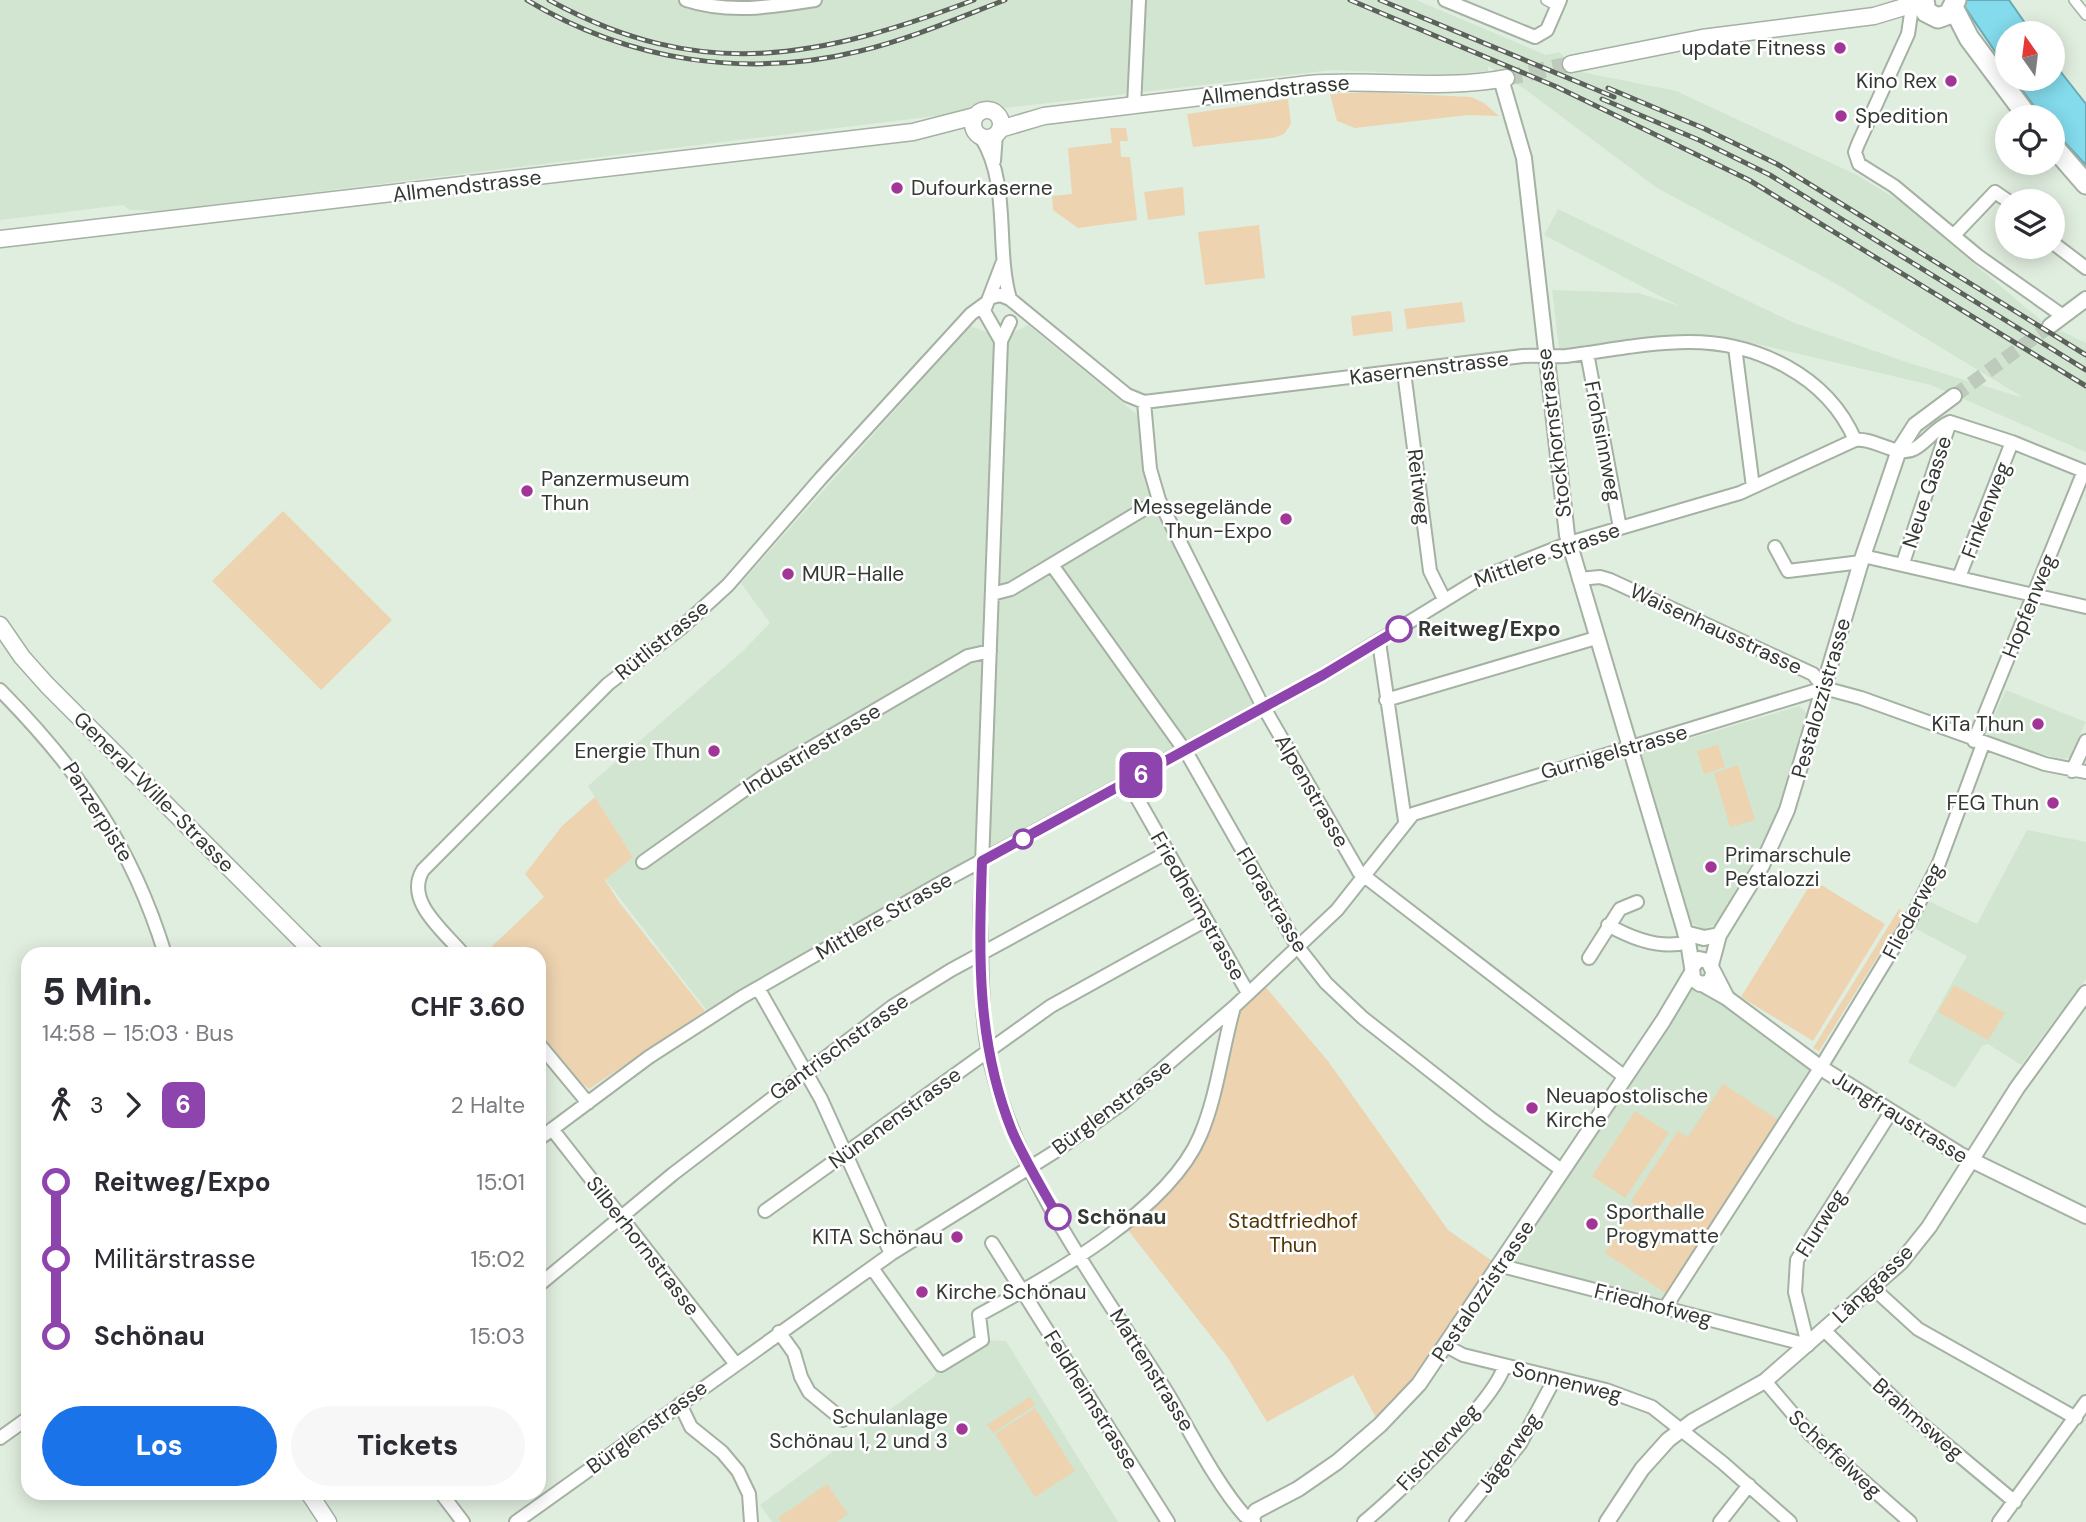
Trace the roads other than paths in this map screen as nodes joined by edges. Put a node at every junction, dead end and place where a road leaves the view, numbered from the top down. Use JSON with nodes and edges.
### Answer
{"nodes":[{"id":1,"x":686,"y":0,"type":"edge"},
{"id":2,"x":815,"y":0,"type":"edge"},
{"id":3,"x":1139,"y":0,"type":"edge"},
{"id":4,"x":1445,"y":0,"type":"edge"},
{"id":5,"x":2074,"y":0,"type":"edge"},
{"id":6,"x":1555,"y":2,"type":"edge"},
{"id":7,"x":1936,"y":7,"type":"edge"},
{"id":8,"x":2086,"y":15,"type":"edge"},
{"id":9,"x":1571,"y":64,"type":"tunnel mouth"},
{"id":10,"x":1503,"y":78,"type":"joint"},
{"id":11,"x":2019,"y":105,"type":"edge"},
{"id":12,"x":1134,"y":106,"type":"junction"},
{"id":13,"x":975,"y":116,"type":"junction"},
{"id":14,"x":934,"y":128,"type":"junction"},
{"id":15,"x":990,"y":129,"type":"junction"},
{"id":16,"x":2065,"y":160,"type":"edge"},
{"id":17,"x":2086,"y":184,"type":"edge"},
{"id":18,"x":1995,"y":192,"type":"edge"},
{"id":19,"x":1954,"y":235,"type":"junction"},
{"id":20,"x":0,"y":239,"type":"edge"},
{"id":21,"x":2065,"y":252,"type":"edge"},
{"id":22,"x":1002,"y":264,"type":"junction"},
{"id":23,"x":2086,"y":268,"type":"edge"},
{"id":24,"x":2086,"y":299,"type":"edge"},
{"id":25,"x":987,"y":301,"type":"junction"},
{"id":26,"x":1012,"y":301,"type":"junction"},
{"id":27,"x":2063,"y":316,"type":"junction"},
{"id":28,"x":1011,"y":322,"type":"junction"},
{"id":29,"x":1034,"y":322,"type":"junction"},
{"id":30,"x":990,"y":323,"type":"junction"},
{"id":31,"x":2050,"y":326,"type":"tunnel mouth"},
{"id":32,"x":960,"y":327,"type":"junction"},
{"id":33,"x":1001,"y":341,"type":"junction"},
{"id":34,"x":1735,"y":347,"type":"junction"},
{"id":35,"x":1587,"y":353,"type":"junction"},
{"id":36,"x":1545,"y":357,"type":"junction"},
{"id":37,"x":1404,"y":372,"type":"junction"},
{"id":38,"x":1954,"y":396,"type":"tunnel mouth"},
{"id":39,"x":1143,"y":402,"type":"junction"},
{"id":40,"x":1950,"y":422,"type":"junction"},
{"id":41,"x":1855,"y":440,"type":"junction"},
{"id":42,"x":2012,"y":442,"type":"junction"},
{"id":43,"x":1899,"y":450,"type":"junction"},
{"id":44,"x":2085,"y":472,"type":"edge"},
{"id":45,"x":1753,"y":487,"type":"junction"},
{"id":46,"x":1159,"y":500,"type":"junction"},
{"id":47,"x":1620,"y":528,"type":"junction"},
{"id":48,"x":1569,"y":543,"type":"junction"},
{"id":49,"x":1776,"y":547,"type":"dead end"},
{"id":50,"x":1862,"y":559,"type":"junction"},
{"id":51,"x":1903,"y":563,"type":"junction"},
{"id":52,"x":1052,"y":565,"type":"junction"},
{"id":53,"x":1959,"y":577,"type":"junction"},
{"id":54,"x":1579,"y":579,"type":"junction"},
{"id":55,"x":992,"y":594,"type":"junction"},
{"id":56,"x":2034,"y":595,"type":"junction"},
{"id":57,"x":1444,"y":598,"type":"junction"},
{"id":58,"x":2086,"y":607,"type":"edge"},
{"id":59,"x":0,"y":625,"type":"edge"},
{"id":60,"x":1596,"y":638,"type":"junction"},
{"id":61,"x":1379,"y":642,"type":"junction"},
{"id":62,"x":990,"y":651,"type":"junction"},
{"id":63,"x":1824,"y":688,"type":"junction"},
{"id":64,"x":0,"y":690,"type":"edge"},
{"id":65,"x":1386,"y":700,"type":"junction"},
{"id":66,"x":1264,"y":708,"type":"junction"},
{"id":67,"x":2086,"y":741,"type":"edge"},
{"id":68,"x":1979,"y":743,"type":"junction"},
{"id":69,"x":1629,"y":748,"type":"junction"},
{"id":70,"x":1185,"y":751,"type":"junction"},
{"id":71,"x":2072,"y":771,"type":"junction"},
{"id":72,"x":2086,"y":772,"type":"edge"},
{"id":73,"x":1128,"y":782,"type":"junction"},
{"id":74,"x":1405,"y":821,"type":"junction"},
{"id":75,"x":1168,"y":852,"type":"junction"},
{"id":76,"x":982,"y":861,"type":"junction"},
{"id":77,"x":643,"y":862,"type":"dead end"},
{"id":78,"x":1365,"y":877,"type":"junction"},
{"id":79,"x":1637,"y":902,"type":"dead end"},
{"id":80,"x":1206,"y":920,"type":"junction"},
{"id":81,"x":1608,"y":925,"type":"junction"},
{"id":82,"x":1719,"y":935,"type":"junction"},
{"id":83,"x":1687,"y":937,"type":"junction"},
{"id":84,"x":1297,"y":946,"type":"junction"},
{"id":85,"x":162,"y":947,"type":"edge"},
{"id":86,"x":308,"y":947,"type":"edge"},
{"id":87,"x":457,"y":947,"type":"edge"},
{"id":88,"x":980,"y":953,"type":"junction"},
{"id":89,"x":1590,"y":958,"type":"dead end"},
{"id":90,"x":1701,"y":971,"type":"junction"},
{"id":91,"x":758,"y":988,"type":"junction"},
{"id":92,"x":1248,"y":993,"type":"junction"},
{"id":93,"x":2086,"y":993,"type":"edge"},
{"id":94,"x":1234,"y":1007,"type":"junction"},
{"id":95,"x":1207,"y":1031,"type":"junction"},
{"id":96,"x":1222,"y":1045,"type":"junction"},
{"id":97,"x":988,"y":1049,"type":"junction"},
{"id":98,"x":546,"y":1052,"type":"edge"},
{"id":99,"x":1821,"y":1068,"type":"junction"},
{"id":100,"x":806,"y":1070,"type":"junction"},
{"id":101,"x":1625,"y":1077,"type":"junction"},
{"id":102,"x":588,"y":1103,"type":"junction"},
{"id":103,"x":1891,"y":1112,"type":"junction"},
{"id":104,"x":552,"y":1129,"type":"junction"},
{"id":105,"x":546,"y":1134,"type":"edge"},
{"id":106,"x":845,"y":1153,"type":"junction"},
{"id":107,"x":1971,"y":1161,"type":"junction"},
{"id":108,"x":1029,"y":1166,"type":"junction"},
{"id":109,"x":1563,"y":1171,"type":"junction"},
{"id":110,"x":765,"y":1211,"type":"dead end"},
{"id":111,"x":620,"y":1216,"type":"junction"},
{"id":112,"x":2086,"y":1216,"type":"edge"},
{"id":113,"x":992,"y":1243,"type":"dead end"},
{"id":114,"x":891,"y":1254,"type":"junction"},
{"id":115,"x":1080,"y":1254,"type":"junction"},
{"id":116,"x":1499,"y":1265,"type":"junction"},
{"id":117,"x":872,"y":1268,"type":"junction"},
{"id":118,"x":546,"y":1279,"type":"edge"},
{"id":119,"x":1873,"y":1288,"type":"junction"},
{"id":120,"x":1023,"y":1289,"type":"junction"},
{"id":121,"x":1665,"y":1308,"type":"junction"},
{"id":122,"x":1825,"y":1331,"type":"junction"},
{"id":123,"x":779,"y":1332,"type":"junction"},
{"id":124,"x":1808,"y":1345,"type":"junction"},
{"id":125,"x":1446,"y":1346,"type":"junction"},
{"id":126,"x":735,"y":1363,"type":"junction"},
{"id":127,"x":1504,"y":1366,"type":"junction"},
{"id":128,"x":1555,"y":1378,"type":"junction"},
{"id":129,"x":1765,"y":1381,"type":"junction"},
{"id":130,"x":2086,"y":1402,"type":"edge"},
{"id":131,"x":680,"y":1404,"type":"junction"},
{"id":132,"x":2076,"y":1418,"type":"junction"},
{"id":133,"x":844,"y":1420,"type":"dead end"},
{"id":134,"x":21,"y":1423,"type":"edge"},
{"id":135,"x":1682,"y":1429,"type":"junction"},
{"id":136,"x":0,"y":1438,"type":"edge"},
{"id":137,"x":1749,"y":1485,"type":"junction"},
{"id":138,"x":314,"y":1500,"type":"edge"},
{"id":139,"x":446,"y":1500,"type":"edge"},
{"id":140,"x":2015,"y":1502,"type":"junction"},
{"id":141,"x":1250,"y":1518,"type":"edge"},
{"id":142,"x":1466,"y":1519,"type":"edge"},
{"id":143,"x":328,"y":1522,"type":"edge"},
{"id":144,"x":463,"y":1522,"type":"edge"},
{"id":145,"x":516,"y":1522,"type":"edge"},
{"id":146,"x":751,"y":1522,"type":"edge"},
{"id":147,"x":1168,"y":1522,"type":"edge"},
{"id":148,"x":1231,"y":1522,"type":"edge"},
{"id":149,"x":1364,"y":1522,"type":"edge"},
{"id":150,"x":1607,"y":1522,"type":"edge"},
{"id":151,"x":1720,"y":1522,"type":"edge"},
{"id":152,"x":1790,"y":1522,"type":"edge"},
{"id":153,"x":1910,"y":1522,"type":"edge"},
{"id":154,"x":1999,"y":1522,"type":"edge"}],
"edges":[{"from":1,"to":2,"type":"street"},
{"from":3,"to":12,"type":"street"},
{"from":4,"to":6,"type":"street"},
{"from":5,"to":8,"type":"street"},
{"from":7,"to":9,"type":"main road"},
{"from":7,"to":11,"type":"main road"},
{"from":7,"to":19,"type":"street"},
{"from":10,"to":12,"type":"main road","name":"Allmendstrasse"},
{"from":10,"to":36,"type":"street","name":"Stockhornstrasse"},
{"from":12,"to":15,"type":"main road","name":"Allmendstrasse"},
{"from":13,"to":14,"type":"main road","name":"Allmendstrasse"},
{"from":13,"to":15,"type":"main road"},
{"from":13,"to":15,"type":"main road","name":"Allmendstrasse"},
{"from":14,"to":15,"type":"main road","name":"Allmendstrasse"},
{"from":14,"to":20,"type":"main road","name":"Allmendstrasse"},
{"from":15,"to":22,"type":"street"},
{"from":16,"to":17,"type":"main road"},
{"from":18,"to":19,"type":"street"},
{"from":19,"to":27,"type":"street"},
{"from":21,"to":23,"type":"street"},
{"from":22,"to":25,"type":"street"},
{"from":22,"to":26,"type":"street"},
{"from":24,"to":27,"type":"street"},
{"from":25,"to":26,"type":"street"},
{"from":25,"to":30,"type":"street"},
{"from":25,"to":32,"type":"street","name":"Rütlistrasse"},
{"from":26,"to":28,"type":"street"},
{"from":26,"to":29,"type":"street"},
{"from":27,"to":31,"type":"street"},
{"from":28,"to":29,"type":"street"},
{"from":28,"to":30,"type":"street"},
{"from":28,"to":33,"type":"street"},
{"from":29,"to":39,"type":"street"},
{"from":30,"to":32,"type":"street"},
{"from":30,"to":33,"type":"street"},
{"from":32,"to":87,"type":"street","name":"Rütlistrasse"},
{"from":33,"to":55,"type":"street","name":"Mattenstrasse"},
{"from":34,"to":35,"type":"street","name":"Kasernenstrasse"},
{"from":34,"to":41,"type":"street","name":"Kasernenstrasse"},
{"from":34,"to":45,"type":"street"},
{"from":35,"to":36,"type":"street","name":"Kasernenstrasse"},
{"from":35,"to":47,"type":"street","name":"Frohsinnweg"},
{"from":36,"to":37,"type":"street","name":"Kasernenstrasse"},
{"from":36,"to":48,"type":"street","name":"Stockhornstrasse"},
{"from":37,"to":39,"type":"street","name":"Kasernenstrasse"},
{"from":37,"to":57,"type":"street","name":"Reitweg"},
{"from":38,"to":43,"type":"street"},
{"from":39,"to":46,"type":"street","name":"Alpenstrasse"},
{"from":40,"to":42,"type":"street"},
{"from":40,"to":43,"type":"street"},
{"from":40,"to":51,"type":"street","name":"Neue Gasse"},
{"from":41,"to":43,"type":"street"},
{"from":41,"to":45,"type":"street","name":"Mittlere Strasse"},
{"from":42,"to":44,"type":"street"},
{"from":42,"to":53,"type":"street","name":"Finkenweg"},
{"from":43,"to":50,"type":"street","name":"Pestalozzistrasse"},
{"from":44,"to":56,"type":"street","name":"Hopfenweg"},
{"from":45,"to":47,"type":"street","name":"Mittlere Strasse"},
{"from":46,"to":52,"type":"street"},
{"from":46,"to":66,"type":"street","name":"Alpenstrasse"},
{"from":47,"to":48,"type":"street","name":"Mittlere Strasse"},
{"from":48,"to":54,"type":"street","name":"Stockhornstrasse"},
{"from":48,"to":57,"type":"street","name":"Mittlere Strasse"},
{"from":49,"to":50,"type":"street"},
{"from":50,"to":51,"type":"street"},
{"from":50,"to":63,"type":"street","name":"Pestalozzistrasse"},
{"from":51,"to":53,"type":"street"},
{"from":52,"to":55,"type":"street"},
{"from":52,"to":70,"type":"street","name":"Florastrasse"},
{"from":53,"to":56,"type":"street"},
{"from":54,"to":60,"type":"street","name":"Stockhornstrasse"},
{"from":54,"to":63,"type":"street","name":"Waisenhausstrasse"},
{"from":55,"to":62,"type":"street","name":"Mattenstrasse"},
{"from":56,"to":58,"type":"street"},
{"from":56,"to":68,"type":"street","name":"Hopfenweg"},
{"from":57,"to":61,"type":"street","name":"Mittlere Strasse"},
{"from":59,"to":86,"type":"main road","name":"General-Wille-Strasse"},
{"from":60,"to":65,"type":"street"},
{"from":60,"to":69,"type":"street","name":"Stockhornstrasse"},
{"from":61,"to":65,"type":"street"},
{"from":61,"to":66,"type":"street","name":"Mittlere Strasse"},
{"from":62,"to":76,"type":"street","name":"Mattenstrasse"},
{"from":62,"to":77,"type":"street","name":"Industriestrasse"},
{"from":63,"to":68,"type":"street","name":"Waisenhausstrasse"},
{"from":63,"to":69,"type":"street","name":"Gurnigelstrasse"},
{"from":63,"to":82,"type":"street","name":"Pestalozzistrasse"},
{"from":64,"to":85,"type":"street","name":"Panzerpiste"},
{"from":65,"to":74,"type":"street"},
{"from":66,"to":70,"type":"street","name":"Mittlere Strasse"},
{"from":66,"to":78,"type":"street","name":"Alpenstrasse"},
{"from":67,"to":71,"type":"street"},
{"from":68,"to":71,"type":"street","name":"Waisenhausstrasse"},
{"from":68,"to":99,"type":"street","name":"Fliederweg"},
{"from":69,"to":74,"type":"street","name":"Gurnigelstrasse"},
{"from":69,"to":83,"type":"street","name":"Stockhornstrasse"},
{"from":70,"to":73,"type":"street","name":"Mittlere Strasse"},
{"from":70,"to":84,"type":"street","name":"Florastrasse"},
{"from":71,"to":72,"type":"street","name":"Waisenhausstrasse"},
{"from":73,"to":75,"type":"street","name":"Friedheimstrasse"},
{"from":73,"to":76,"type":"street","name":"Mittlere Strasse"},
{"from":74,"to":78,"type":"street","name":"Bürglenstrasse"},
{"from":75,"to":80,"type":"street","name":"Friedheimstrasse"},
{"from":75,"to":88,"type":"street","name":"Gantrischstrasse"},
{"from":76,"to":88,"type":"street","name":"Mattenstrasse"},
{"from":76,"to":91,"type":"street","name":"Mittlere Strasse"},
{"from":78,"to":84,"type":"street","name":"Bürglenstrasse"},
{"from":78,"to":101,"type":"street","name":"Alpenstrasse"},
{"from":79,"to":81,"type":"street"},
{"from":80,"to":92,"type":"street","name":"Friedheimstrasse"},
{"from":80,"to":97,"type":"street","name":"Nünenenstrasse"},
{"from":81,"to":83,"type":"street"},
{"from":81,"to":89,"type":"street"},
{"from":82,"to":83,"type":"street"},
{"from":82,"to":90,"type":"street","name":"Pestalozzistrasse"},
{"from":83,"to":90,"type":"street","name":"Stockhornstrasse"},
{"from":84,"to":92,"type":"street","name":"Bürglenstrasse"},
{"from":84,"to":109,"type":"street","name":"Florastrasse"},
{"from":88,"to":97,"type":"street","name":"Mattenstrasse"},
{"from":88,"to":100,"type":"street","name":"Gantrischstrasse"},
{"from":90,"to":99,"type":"street","name":"Jungfraustrasse"},
{"from":90,"to":101,"type":"street","name":"Pestalozzistrasse"},
{"from":91,"to":100,"type":"street"},
{"from":91,"to":102,"type":"street","name":"Mittlere Strasse"},
{"from":92,"to":94,"type":"street","name":"Bürglenstrasse"},
{"from":93,"to":107,"type":"street","name":"Länggasse"},
{"from":94,"to":95,"type":"street","name":"Bürglenstrasse"},
{"from":94,"to":96,"type":"street"},
{"from":95,"to":96,"type":"street"},
{"from":95,"to":108,"type":"street","name":"Bürglenstrasse"},
{"from":96,"to":115,"type":"street"},
{"from":97,"to":106,"type":"street","name":"Nünenenstrasse"},
{"from":97,"to":108,"type":"street","name":"Mattenstrasse"},
{"from":98,"to":102,"type":"street"},
{"from":99,"to":103,"type":"street","name":"Jungfraustrasse"},
{"from":99,"to":121,"type":"street","name":"Fliederweg"},
{"from":100,"to":106,"type":"street"},
{"from":100,"to":111,"type":"street","name":"Gantrischstrasse"},
{"from":101,"to":109,"type":"street","name":"Pestalozzistrasse"},
{"from":102,"to":104,"type":"street","name":"Mittlere Strasse"},
{"from":103,"to":107,"type":"street","name":"Jungfraustrasse"},
{"from":103,"to":124,"type":"street","name":"Flurweg"},
{"from":104,"to":105,"type":"street","name":"Mittlere Strasse"},
{"from":104,"to":111,"type":"street","name":"Silberhornstrasse"},
{"from":106,"to":110,"type":"street","name":"Nünenenstrasse"},
{"from":106,"to":114,"type":"street"},
{"from":107,"to":112,"type":"street","name":"Jungfraustrasse"},
{"from":107,"to":119,"type":"street","name":"Länggasse"},
{"from":108,"to":114,"type":"street","name":"Bürglenstrasse"},
{"from":108,"to":115,"type":"street","name":"Mattenstrasse"},
{"from":109,"to":116,"type":"street","name":"Pestalozzistrasse"},
{"from":111,"to":118,"type":"street","name":"Gantrischstrasse"},
{"from":111,"to":126,"type":"street","name":"Silberhornstrasse"},
{"from":113,"to":120,"type":"street","name":"Feldheimstrasse"},
{"from":114,"to":117,"type":"street","name":"Bürglenstrasse"},
{"from":115,"to":120,"type":"street"},
{"from":115,"to":141,"type":"street","name":"Mattenstrasse"},
{"from":116,"to":121,"type":"street","name":"Friedhofweg"},
{"from":116,"to":125,"type":"street","name":"Pestalozzistrasse"},
{"from":117,"to":120,"type":"street"},
{"from":117,"to":123,"type":"street","name":"Bürglenstrasse"},
{"from":119,"to":122,"type":"street","name":"Länggasse"},
{"from":119,"to":132,"type":"street"},
{"from":120,"to":147,"type":"street","name":"Feldheimstrasse"},
{"from":121,"to":124,"type":"street","name":"Friedhofweg"},
{"from":122,"to":124,"type":"street","name":"Länggasse"},
{"from":122,"to":140,"type":"street","name":"Brahmsweg"},
{"from":123,"to":126,"type":"street","name":"Bürglenstrasse"},
{"from":123,"to":133,"type":"street"},
{"from":124,"to":129,"type":"street","name":"Länggasse"},
{"from":125,"to":127,"type":"street","name":"Sonnenweg"},
{"from":125,"to":141,"type":"street","name":"Pestalozzistrasse"},
{"from":126,"to":131,"type":"street","name":"Bürglenstrasse"},
{"from":127,"to":128,"type":"street","name":"Sonnenweg"},
{"from":127,"to":149,"type":"street","name":"Fischerweg"},
{"from":128,"to":135,"type":"street","name":"Sonnenweg"},
{"from":128,"to":142,"type":"street","name":"Jägerweg"},
{"from":129,"to":135,"type":"street","name":"Länggasse"},
{"from":129,"to":153,"type":"street","name":"Scheffelweg"},
{"from":130,"to":132,"type":"street"},
{"from":131,"to":145,"type":"street","name":"Bürglenstrasse"},
{"from":131,"to":146,"type":"street"},
{"from":132,"to":140,"type":"street"},
{"from":134,"to":136,"type":"street"},
{"from":135,"to":137,"type":"street","name":"Sonnenweg"},
{"from":135,"to":150,"type":"street","name":"Länggasse"},
{"from":137,"to":151,"type":"street"},
{"from":137,"to":152,"type":"street","name":"Sonnenweg"},
{"from":138,"to":143,"type":"main road"},
{"from":139,"to":144,"type":"street"},
{"from":140,"to":154,"type":"street"},
{"from":141,"to":148,"type":"street","name":"Pestalozzistrasse"}]}
